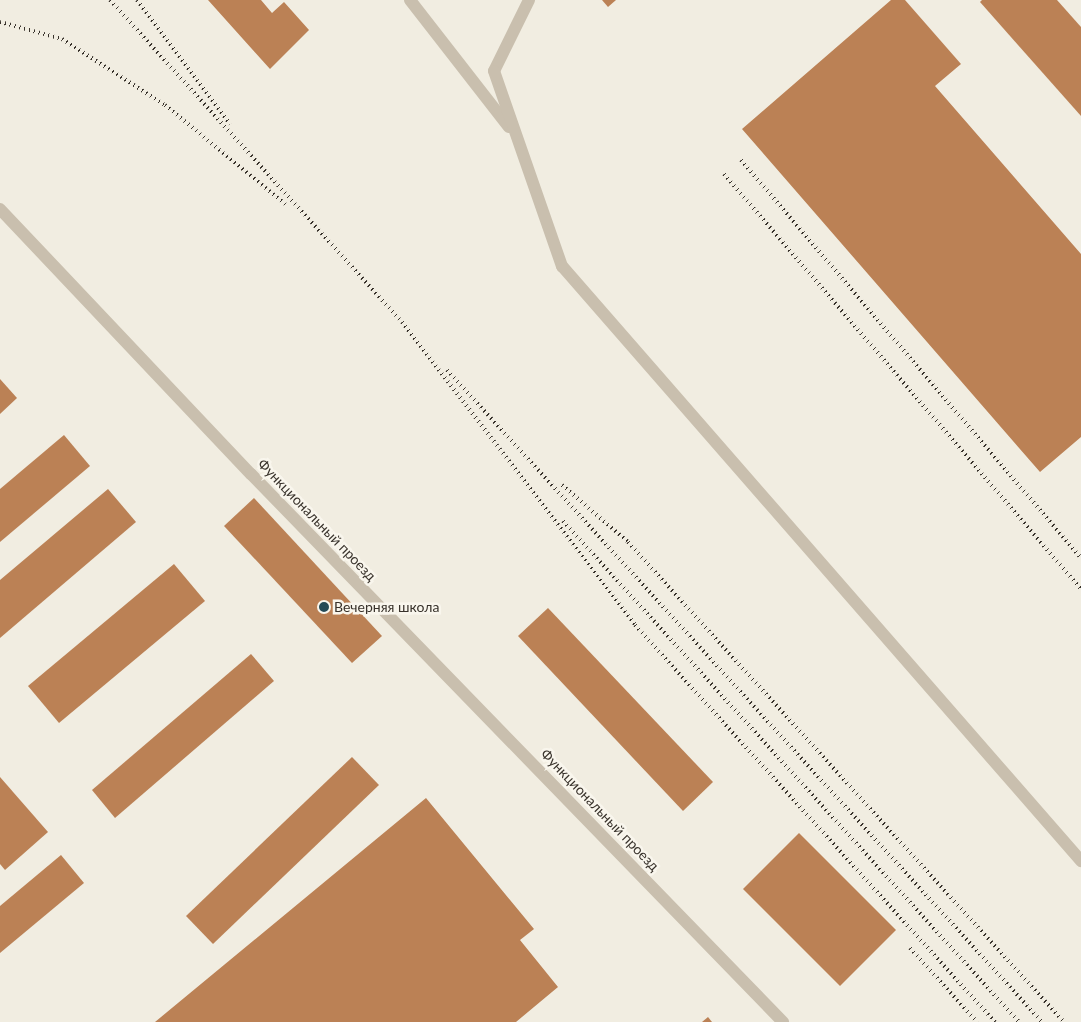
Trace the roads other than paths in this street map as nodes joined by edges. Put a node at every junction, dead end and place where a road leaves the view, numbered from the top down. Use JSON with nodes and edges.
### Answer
{"nodes":[{"id":1,"x":410,"y":0,"type":"edge"},
{"id":2,"x":529,"y":0,"type":"edge"},
{"id":3,"x":516,"y":136,"type":"junction"},
{"id":4,"x":0,"y":209,"type":"edge"},
{"id":5,"x":1081,"y":861,"type":"edge"},
{"id":6,"x":783,"y":1022,"type":"edge"}],
"edges":[{"from":1,"to":3,"type":"street"},
{"from":2,"to":3,"type":"street"},
{"from":3,"to":5,"type":"street"},
{"from":4,"to":6,"type":"street","name":"Функциональный проезд"}]}
